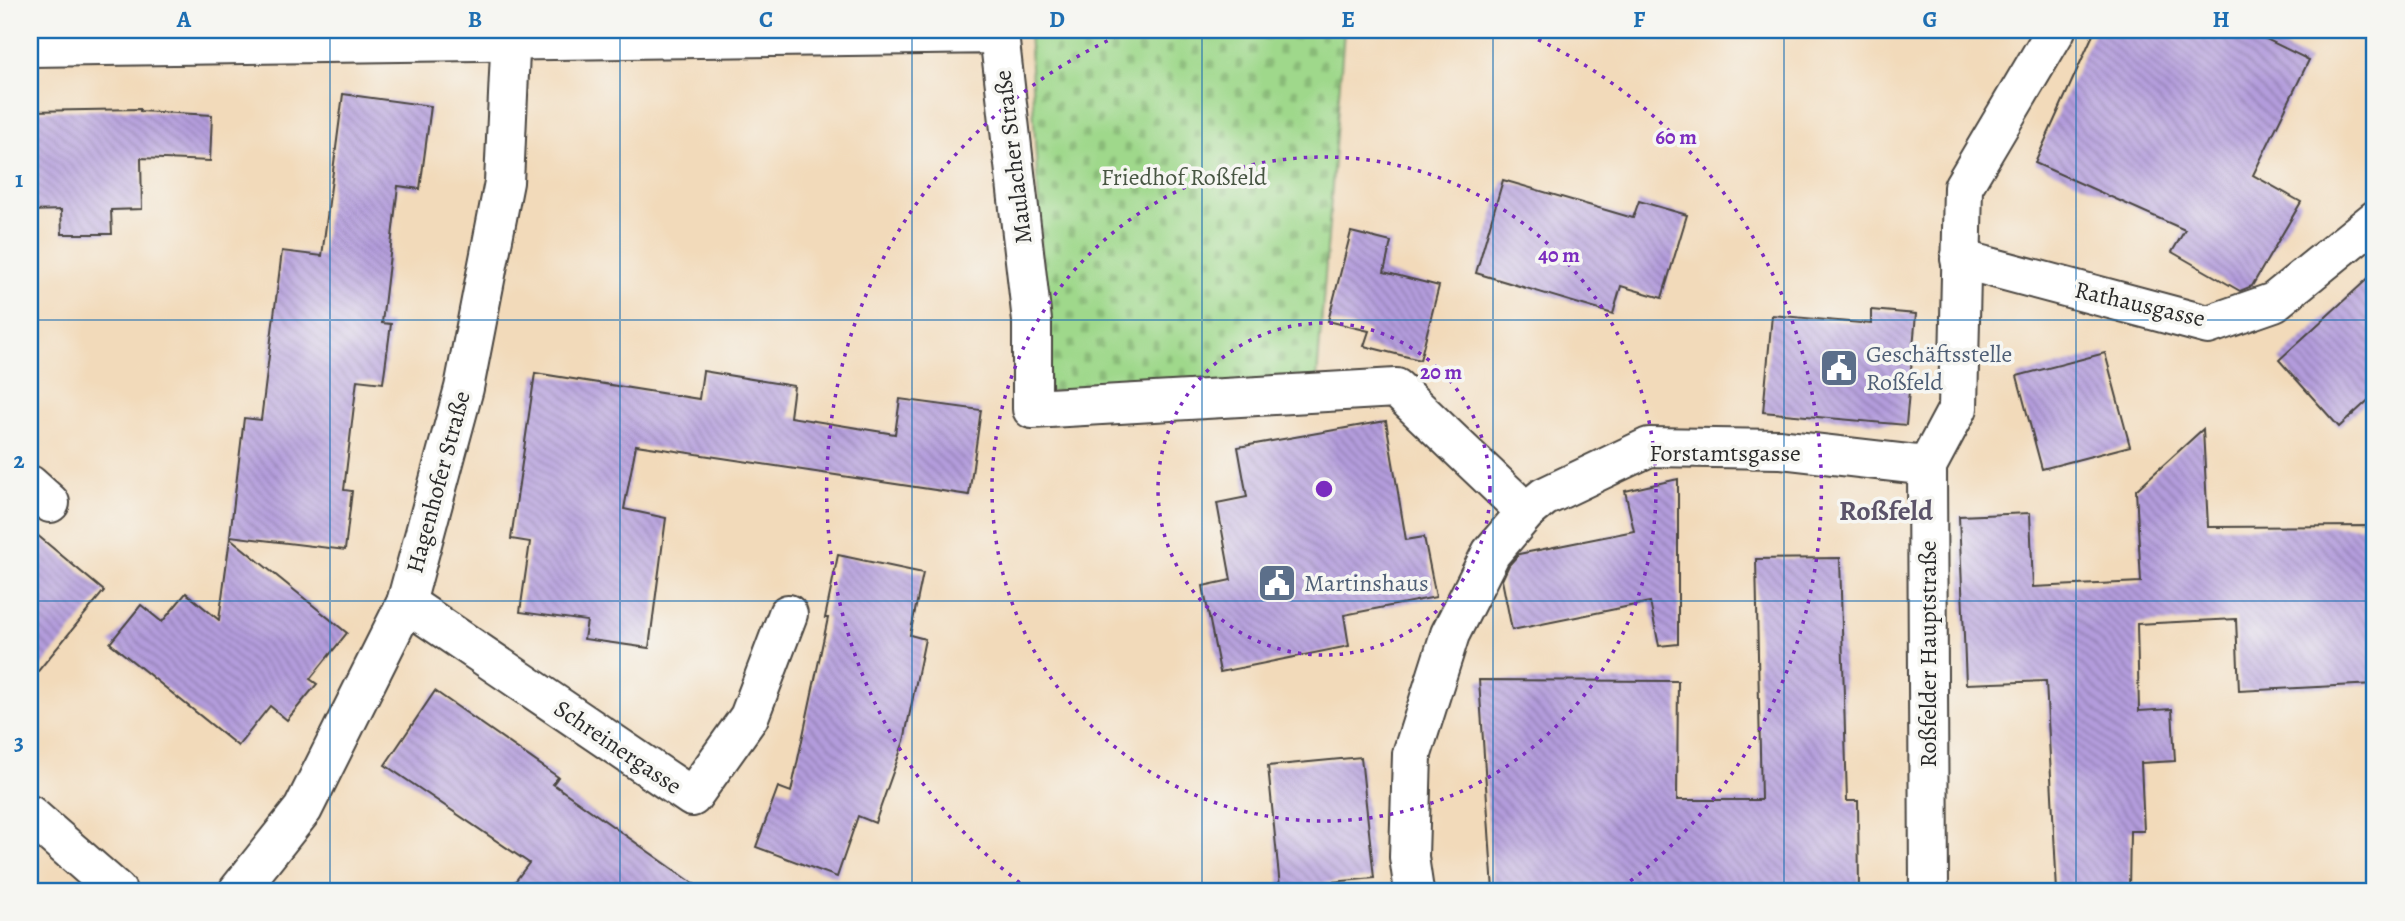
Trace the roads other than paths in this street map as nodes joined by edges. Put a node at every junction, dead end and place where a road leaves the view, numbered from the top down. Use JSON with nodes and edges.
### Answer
{"nodes":[{"id":1,"x":2056,"y":30,"type":"edge"},
{"id":2,"x":510,"y":36,"type":"edge"},
{"id":3,"x":30,"y":47,"type":"edge"},
{"id":4,"x":2375,"y":220,"type":"edge"},
{"id":5,"x":1960,"y":259,"type":"junction"},
{"id":6,"x":1927,"y":467,"type":"junction"},
{"id":7,"x":1526,"y":512,"type":"junction"},
{"id":8,"x":406,"y":604,"type":"junction"},
{"id":9,"x":788,"y":614,"type":"dead end"},
{"id":10,"x":30,"y":815,"type":"edge"},
{"id":11,"x":117,"y":891,"type":"edge"},
{"id":12,"x":238,"y":891,"type":"edge"},
{"id":13,"x":1414,"y":891,"type":"edge"},
{"id":14,"x":1929,"y":891,"type":"edge"}],
"edges":[{"from":1,"to":5,"type":"street","name":"Roßfelder Hauptstraße"},
{"from":2,"to":3,"type":"street","name":"Maulacher Straße"},
{"from":2,"to":7,"type":"street","name":"Maulacher Straße"},
{"from":2,"to":8,"type":"street","name":"Hagenhofer Straße"},
{"from":4,"to":5,"type":"street","name":"Rathausgasse"},
{"from":5,"to":6,"type":"street","name":"Roßfelder Hauptstraße"},
{"from":6,"to":7,"type":"street","name":"Forstamtsgasse"},
{"from":6,"to":14,"type":"street","name":"Roßfelder Hauptstraße"},
{"from":7,"to":13,"type":"street","name":"Forstamtsgasse"},
{"from":8,"to":9,"type":"street","name":"Schreinergasse"},
{"from":8,"to":12,"type":"street","name":"Hagenhofer Straße"},
{"from":10,"to":11,"type":"street"}]}
